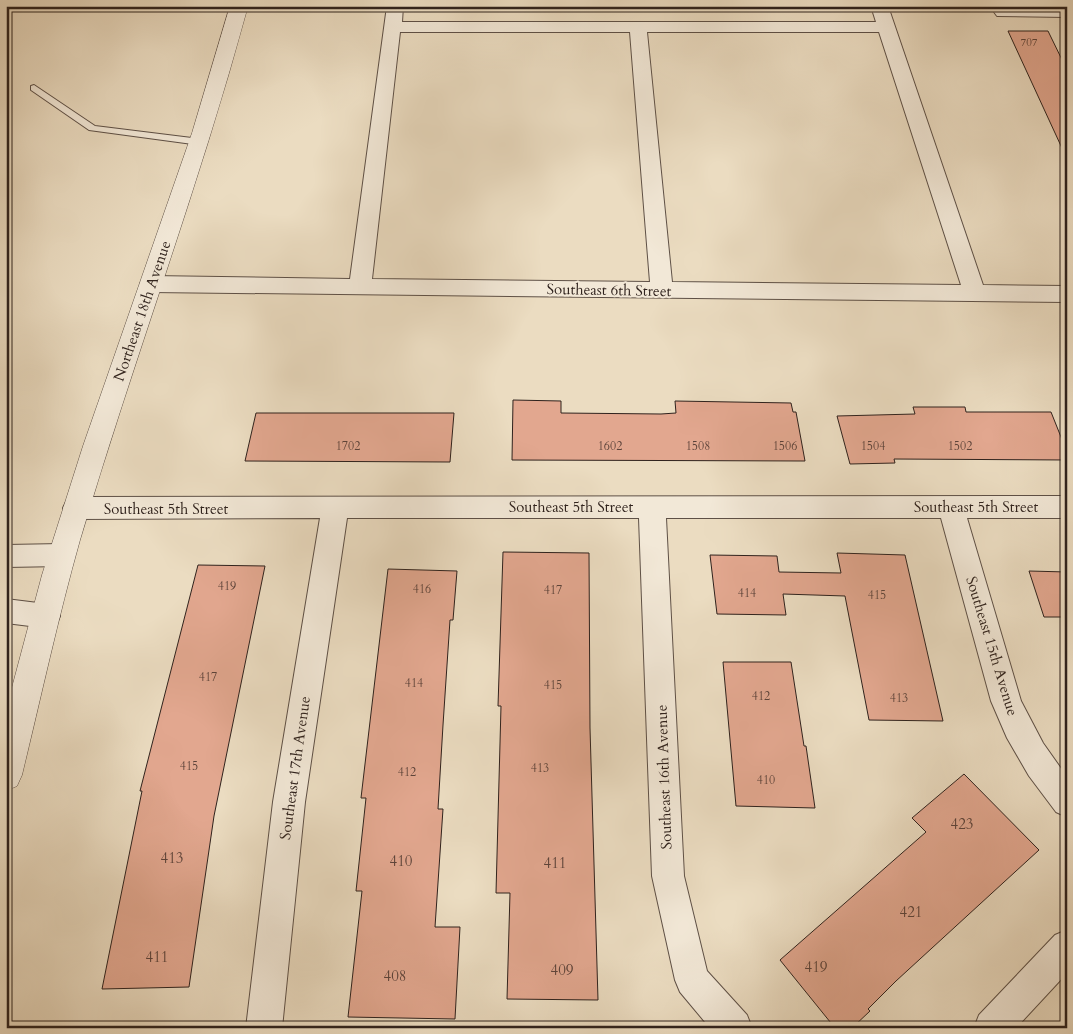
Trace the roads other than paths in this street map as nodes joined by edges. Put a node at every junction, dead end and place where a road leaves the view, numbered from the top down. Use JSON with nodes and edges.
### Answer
{"nodes":[{"id":1,"x":239,"y":6,"type":"edge"},
{"id":2,"x":395,"y":6,"type":"edge"},
{"id":3,"x":879,"y":6,"type":"edge"},
{"id":4,"x":1003,"y":12,"type":"dead end"},
{"id":5,"x":1067,"y":12,"type":"edge"},
{"id":6,"x":393,"y":27,"type":"junction"},
{"id":7,"x":886,"y":27,"type":"junction"},
{"id":8,"x":638,"y":28,"type":"junction"},
{"id":9,"x":34,"y":88,"type":"dead end"},
{"id":10,"x":200,"y":142,"type":"junction"},
{"id":11,"x":151,"y":284,"type":"junction"},
{"id":12,"x":360,"y":287,"type":"junction"},
{"id":13,"x":662,"y":290,"type":"junction"},
{"id":14,"x":975,"y":294,"type":"junction"},
{"id":15,"x":1067,"y":294,"type":"edge"},
{"id":16,"x":652,"y":507,"type":"junction"},
{"id":17,"x":951,"y":507,"type":"junction"},
{"id":18,"x":1067,"y":507,"type":"edge"},
{"id":19,"x":76,"y":508,"type":"junction"},
{"id":20,"x":335,"y":509,"type":"junction"},
{"id":21,"x":62,"y":555,"type":"junction"},
{"id":22,"x":6,"y":556,"type":"edge"},
{"id":23,"x":6,"y":611,"type":"edge"},
{"id":24,"x":46,"y":616,"type":"junction"},
{"id":25,"x":6,"y":716,"type":"edge"},
{"id":26,"x":6,"y":775,"type":"edge"},
{"id":27,"x":1067,"y":801,"type":"edge"},
{"id":28,"x":1067,"y":947,"type":"edge"},
{"id":29,"x":264,"y":1028,"type":"edge"},
{"id":30,"x":734,"y":1028,"type":"edge"},
{"id":31,"x":992,"y":1028,"type":"edge"}],
"edges":[{"from":1,"to":10,"type":"street","name":"Northeast 18th Avenue"},
{"from":2,"to":6,"type":"street"},
{"from":3,"to":7,"type":"street"},
{"from":4,"to":5,"type":"street"},
{"from":6,"to":8,"type":"street"},
{"from":6,"to":12,"type":"street"},
{"from":7,"to":8,"type":"street"},
{"from":7,"to":14,"type":"street"},
{"from":8,"to":13,"type":"street"},
{"from":9,"to":10,"type":"lane"},
{"from":10,"to":11,"type":"street","name":"Northeast 18th Avenue"},
{"from":11,"to":12,"type":"street","name":"Southeast 6th Street"},
{"from":11,"to":19,"type":"street","name":"Northeast 18th Avenue"},
{"from":12,"to":13,"type":"street","name":"Southeast 6th Street"},
{"from":13,"to":14,"type":"street","name":"Southeast 6th Street"},
{"from":14,"to":15,"type":"street","name":"Southeast 6th Street"},
{"from":16,"to":17,"type":"street","name":"Southeast 5th Street"},
{"from":16,"to":20,"type":"street","name":"Southeast 5th Street"},
{"from":16,"to":30,"type":"street","name":"Southeast 16th Avenue"},
{"from":17,"to":18,"type":"street","name":"Southeast 5th Street"},
{"from":17,"to":27,"type":"street","name":"Southeast 15th Avenue"},
{"from":19,"to":20,"type":"street","name":"Southeast 5th Street"},
{"from":19,"to":21,"type":"street","name":"Northeast 18th Avenue"},
{"from":20,"to":29,"type":"street","name":"Southeast 17th Avenue"},
{"from":21,"to":22,"type":"street"},
{"from":21,"to":24,"type":"street","name":"Northeast 18th Avenue"},
{"from":23,"to":24,"type":"street"},
{"from":24,"to":25,"type":"street","name":"Northeast 18th Avenue"},
{"from":24,"to":26,"type":"street","name":"Northeast 18th Avenue"},
{"from":28,"to":31,"type":"street"}]}
